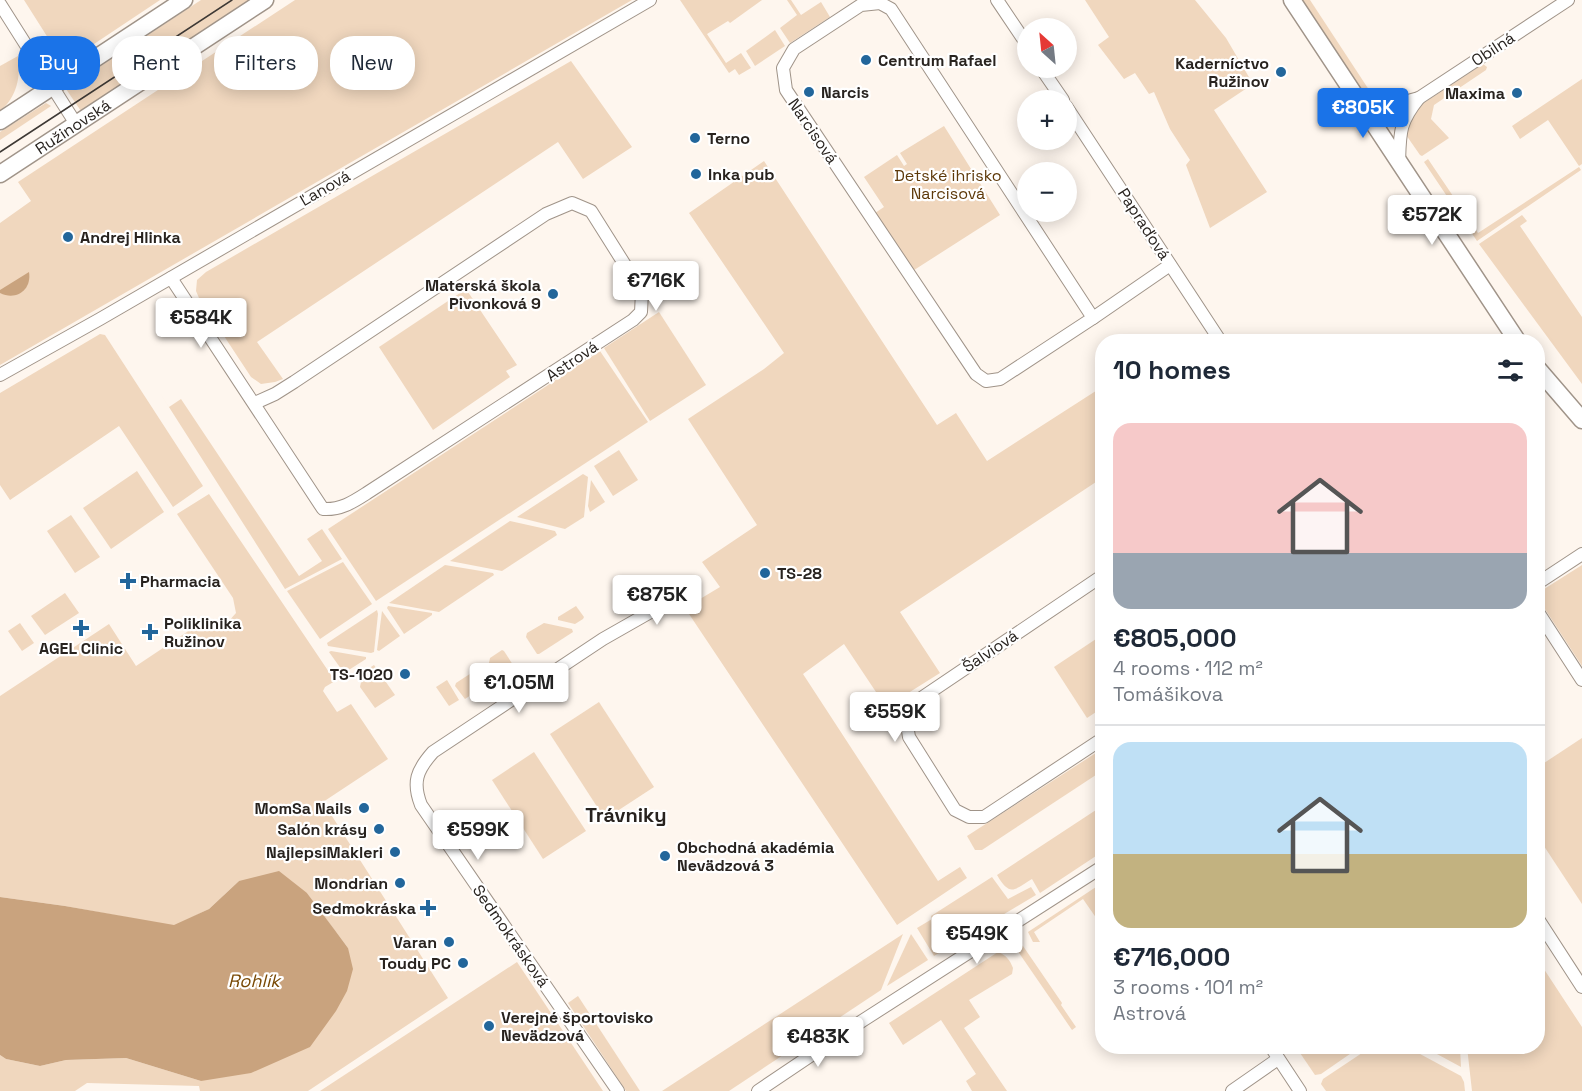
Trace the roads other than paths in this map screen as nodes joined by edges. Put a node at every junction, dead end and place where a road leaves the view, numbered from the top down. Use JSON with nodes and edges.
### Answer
{"nodes":[{"id":1,"x":184,"y":0,"type":"edge"},
{"id":2,"x":265,"y":0,"type":"edge"},
{"id":3,"x":650,"y":0,"type":"edge"},
{"id":4,"x":997,"y":0,"type":"edge"},
{"id":5,"x":1292,"y":0,"type":"edge"},
{"id":6,"x":1568,"y":0,"type":"edge"},
{"id":7,"x":0,"y":4,"type":"edge"},
{"id":8,"x":1017,"y":30,"type":"edge"},
{"id":9,"x":21,"y":36,"type":"edge"},
{"id":10,"x":100,"y":55,"type":"edge"},
{"id":11,"x":47,"y":90,"type":"edge"},
{"id":12,"x":55,"y":90,"type":"edge"},
{"id":13,"x":1355,"y":95,"type":"junction"},
{"id":14,"x":1419,"y":98,"type":"junction"},
{"id":15,"x":0,"y":121,"type":"edge"},
{"id":16,"x":1077,"y":123,"type":"edge"},
{"id":17,"x":76,"y":124,"type":"junction"},
{"id":18,"x":1399,"y":164,"type":"junction"},
{"id":19,"x":0,"y":174,"type":"edge"},
{"id":20,"x":1170,"y":265,"type":"junction"},
{"id":21,"x":171,"y":278,"type":"junction"},
{"id":22,"x":1093,"y":318,"type":"junction"},
{"id":23,"x":1216,"y":334,"type":"edge"},
{"id":24,"x":1513,"y":334,"type":"edge"},
{"id":25,"x":0,"y":375,"type":"edge"},
{"id":26,"x":1545,"y":377,"type":"edge"},
{"id":27,"x":255,"y":403,"type":"junction"},
{"id":28,"x":1582,"y":420,"type":"edge"},
{"id":29,"x":1582,"y":554,"type":"edge"},
{"id":30,"x":1545,"y":578,"type":"edge"},
{"id":31,"x":1095,"y":581,"type":"edge"},
{"id":32,"x":682,"y":594,"type":"dead end"},
{"id":33,"x":1545,"y":623,"type":"edge"},
{"id":34,"x":1582,"y":680,"type":"edge"},
{"id":35,"x":1095,"y":744,"type":"edge"},
{"id":36,"x":1095,"y":871,"type":"edge"},
{"id":37,"x":1545,"y":930,"type":"edge"},
{"id":38,"x":1582,"y":987,"type":"edge"},
{"id":39,"x":1275,"y":1054,"type":"edge"},
{"id":40,"x":1278,"y":1059,"type":"junction"},
{"id":41,"x":618,"y":1091,"type":"edge"},
{"id":42,"x":758,"y":1091,"type":"edge"},
{"id":43,"x":1232,"y":1091,"type":"edge"},
{"id":44,"x":1300,"y":1091,"type":"edge"}],
"edges":[{"from":1,"to":10,"type":"street"},
{"from":2,"to":17,"type":"street","name":"Ružinovská"},
{"from":3,"to":21,"type":"street","name":"Ľanová"},
{"from":4,"to":8,"type":"street"},
{"from":5,"to":13,"type":"street"},
{"from":6,"to":14,"type":"street","name":"Obilná"},
{"from":7,"to":9,"type":"street"},
{"from":11,"to":15,"type":"street"},
{"from":12,"to":17,"type":"street"},
{"from":13,"to":14,"type":"street","name":"Obilná"},
{"from":13,"to":18,"type":"street"},
{"from":14,"to":18,"type":"street","name":"Obilná"},
{"from":16,"to":20,"type":"street","name":"Papraďová"},
{"from":17,"to":19,"type":"street","name":"Ružinovská"},
{"from":18,"to":24,"type":"street"},
{"from":20,"to":22,"type":"street","name":"Narcisová"},
{"from":20,"to":23,"type":"street","name":"Papraďová"},
{"from":21,"to":25,"type":"street","name":"Ľanová"},
{"from":21,"to":27,"type":"street","name":"Astrová"},
{"from":22,"to":22,"type":"street","name":"Narcisová"},
{"from":26,"to":28,"type":"street"},
{"from":27,"to":27,"type":"street","name":"Astrová"},
{"from":29,"to":30,"type":"street"},
{"from":31,"to":35,"type":"street","name":"Šalviová"},
{"from":32,"to":41,"type":"street","name":"Sedmokrásková"},
{"from":33,"to":34,"type":"street"},
{"from":36,"to":42,"type":"street"},
{"from":37,"to":38,"type":"street"},
{"from":39,"to":40,"type":"street"},
{"from":40,"to":43,"type":"street"},
{"from":40,"to":44,"type":"street"}]}
